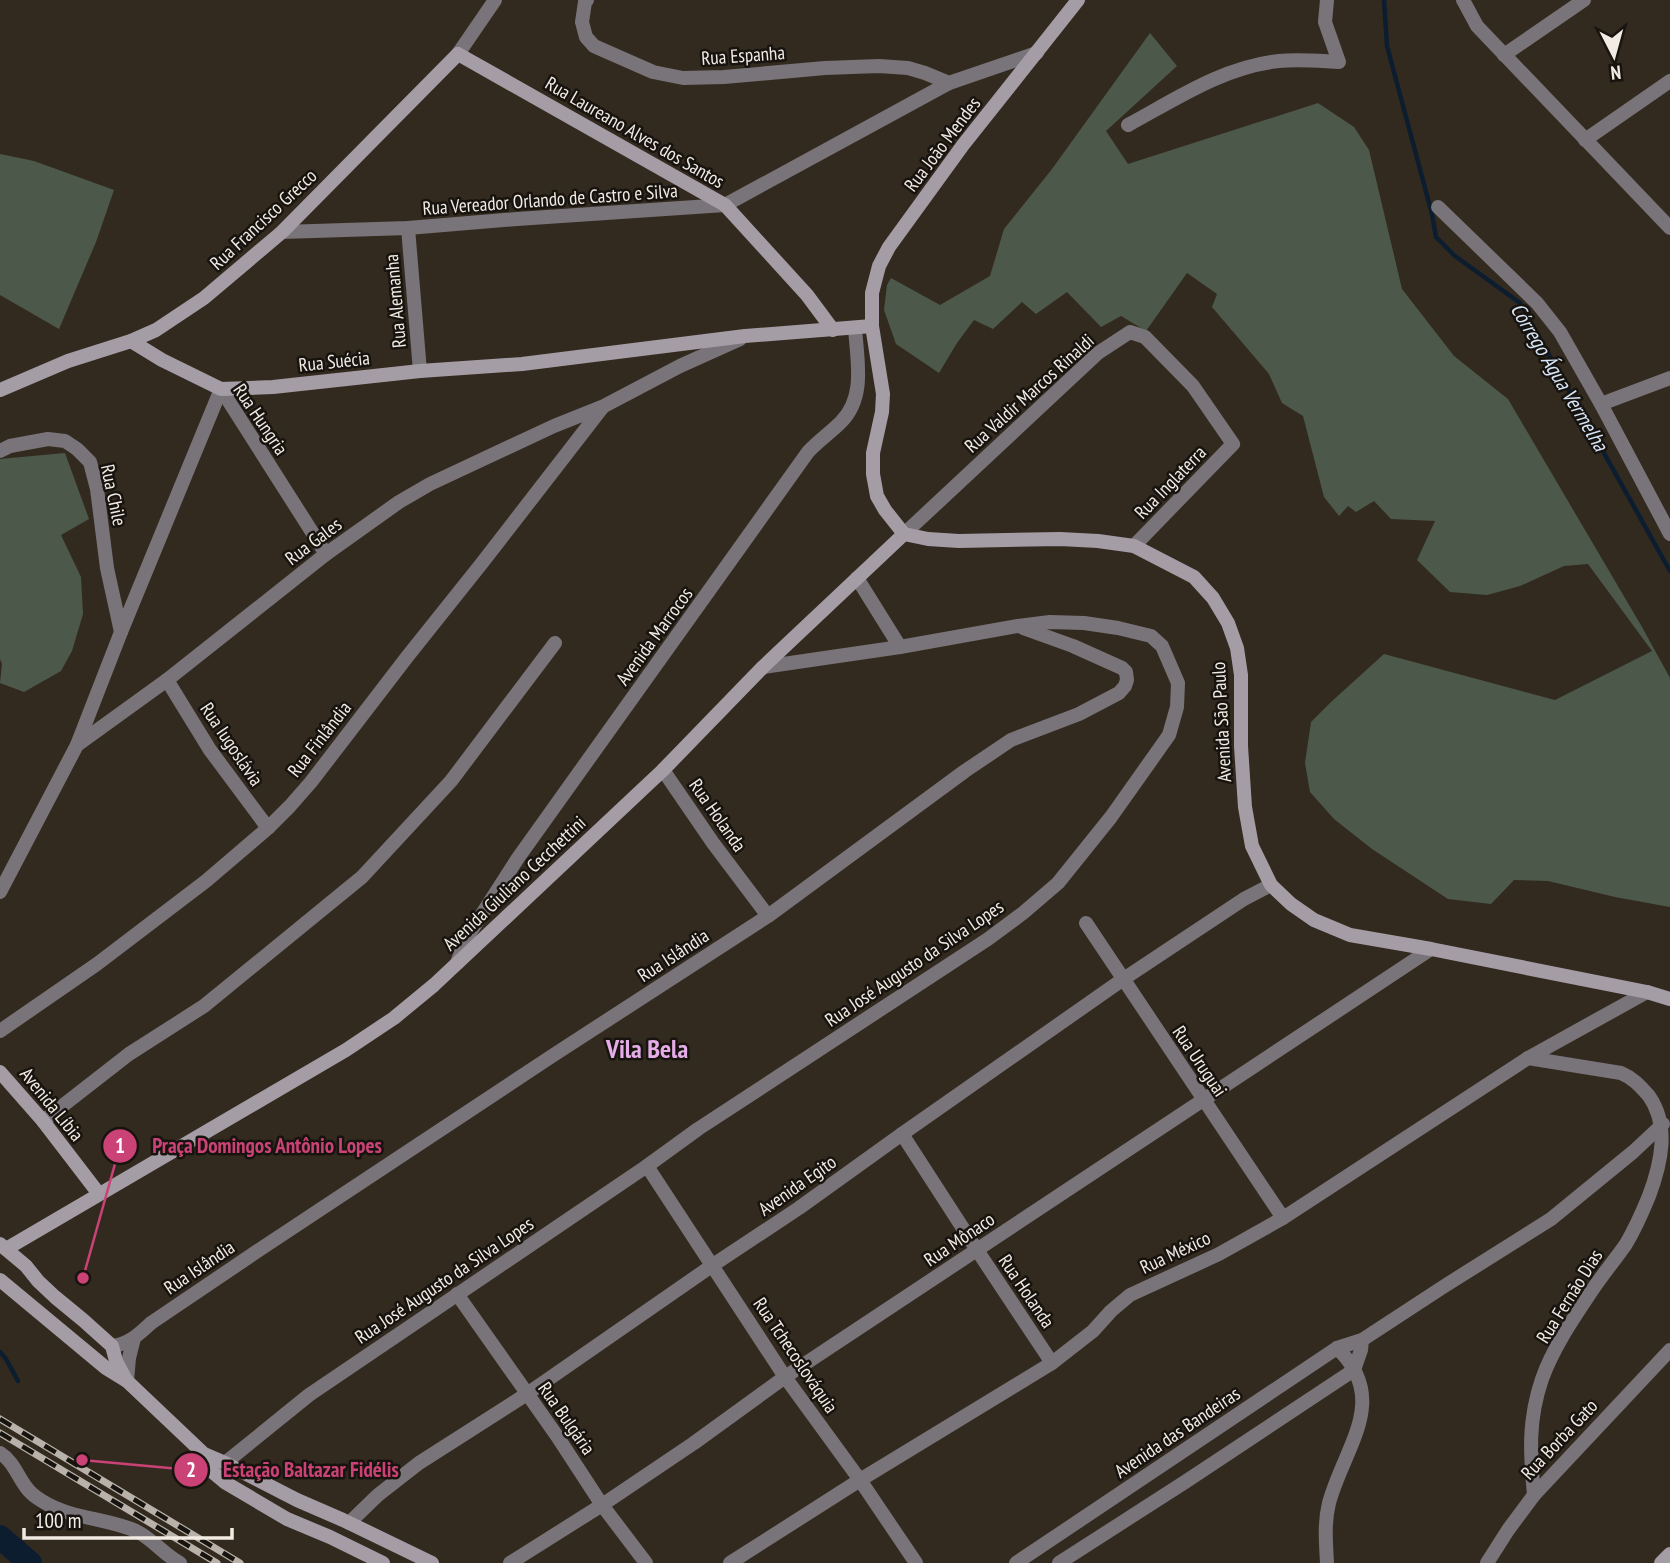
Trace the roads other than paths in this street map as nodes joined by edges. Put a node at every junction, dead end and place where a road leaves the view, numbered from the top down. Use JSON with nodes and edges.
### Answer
{"nodes":[{"id":1,"x":495,"y":0,"type":"edge"},
{"id":2,"x":587,"y":0,"type":"edge"},
{"id":3,"x":1078,"y":0,"type":"edge"},
{"id":4,"x":1327,"y":0,"type":"edge"},
{"id":5,"x":1463,"y":0,"type":"edge"},
{"id":6,"x":1584,"y":0,"type":"edge"},
{"id":7,"x":1037,"y":53,"type":"junction"},
{"id":8,"x":458,"y":54,"type":"junction"},
{"id":9,"x":1504,"y":55,"type":"junction"},
{"id":10,"x":1670,"y":80,"type":"edge"},
{"id":11,"x":949,"y":83,"type":"junction"},
{"id":12,"x":1128,"y":125,"type":"dead end"},
{"id":13,"x":1585,"y":140,"type":"junction"},
{"id":14,"x":725,"y":205,"type":"junction"},
{"id":15,"x":1438,"y":207,"type":"dead end"},
{"id":16,"x":408,"y":228,"type":"junction"},
{"id":17,"x":1670,"y":228,"type":"edge"},
{"id":18,"x":282,"y":232,"type":"junction"},
{"id":19,"x":872,"y":326,"type":"junction"},
{"id":20,"x":855,"y":328,"type":"junction"},
{"id":21,"x":833,"y":330,"type":"junction"},
{"id":22,"x":745,"y":337,"type":"junction"},
{"id":23,"x":131,"y":341,"type":"junction"},
{"id":24,"x":420,"y":371,"type":"junction"},
{"id":25,"x":1670,"y":378,"type":"edge"},
{"id":26,"x":0,"y":390,"type":"edge"},
{"id":27,"x":220,"y":390,"type":"junction"},
{"id":28,"x":1601,"y":404,"type":"junction"},
{"id":29,"x":604,"y":406,"type":"junction"},
{"id":30,"x":1233,"y":444,"type":"joint"},
{"id":31,"x":0,"y":451,"type":"edge"},
{"id":32,"x":904,"y":534,"type":"junction"},
{"id":33,"x":1670,"y":534,"type":"edge"},
{"id":34,"x":1134,"y":546,"type":"junction"},
{"id":35,"x":326,"y":554,"type":"junction"},
{"id":36,"x":856,"y":578,"type":"junction"},
{"id":37,"x":1018,"y":626,"type":"junction"},
{"id":38,"x":121,"y":632,"type":"junction"},
{"id":39,"x":555,"y":643,"type":"dead end"},
{"id":40,"x":900,"y":647,"type":"junction"},
{"id":41,"x":763,"y":667,"type":"junction"},
{"id":42,"x":167,"y":680,"type":"junction"},
{"id":43,"x":77,"y":745,"type":"junction"},
{"id":44,"x":663,"y":769,"type":"junction"},
{"id":45,"x":268,"y":828,"type":"junction"},
{"id":46,"x":1271,"y":885,"type":"junction"},
{"id":47,"x":0,"y":892,"type":"edge"},
{"id":48,"x":768,"y":916,"type":"junction"},
{"id":49,"x":1086,"y":923,"type":"dead end"},
{"id":50,"x":1432,"y":949,"type":"junction"},
{"id":51,"x":457,"y":963,"type":"junction"},
{"id":52,"x":1122,"y":980,"type":"junction"},
{"id":53,"x":1647,"y":992,"type":"junction"},
{"id":54,"x":1670,"y":999,"type":"edge"},
{"id":55,"x":0,"y":1031,"type":"edge"},
{"id":56,"x":1528,"y":1058,"type":"junction"},
{"id":57,"x":0,"y":1072,"type":"edge"},
{"id":58,"x":1203,"y":1100,"type":"junction"},
{"id":59,"x":43,"y":1121,"type":"junction"},
{"id":60,"x":1663,"y":1124,"type":"junction"},
{"id":61,"x":902,"y":1134,"type":"junction"},
{"id":62,"x":647,"y":1166,"type":"junction"},
{"id":63,"x":99,"y":1194,"type":"junction"},
{"id":64,"x":1283,"y":1218,"type":"junction"},
{"id":65,"x":2,"y":1247,"type":"edge"},
{"id":66,"x":977,"y":1250,"type":"junction"},
{"id":67,"x":713,"y":1265,"type":"junction"},
{"id":68,"x":0,"y":1280,"type":"edge"},
{"id":69,"x":457,"y":1294,"type":"junction"},
{"id":70,"x":134,"y":1338,"type":"junction"},
{"id":71,"x":1362,"y":1340,"type":"junction"},
{"id":72,"x":112,"y":1346,"type":"junction"},
{"id":73,"x":1337,"y":1348,"type":"junction"},
{"id":74,"x":1670,"y":1350,"type":"edge"},
{"id":75,"x":1052,"y":1363,"type":"junction"},
{"id":76,"x":1354,"y":1370,"type":"junction"},
{"id":77,"x":785,"y":1377,"type":"junction"},
{"id":78,"x":127,"y":1381,"type":"junction"},
{"id":79,"x":527,"y":1394,"type":"junction"},
{"id":80,"x":0,"y":1453,"type":"edge"},
{"id":81,"x":204,"y":1454,"type":"junction"},
{"id":82,"x":225,"y":1463,"type":"junction"},
{"id":83,"x":860,"y":1480,"type":"junction"},
{"id":84,"x":1138,"y":1481,"type":"junction"},
{"id":85,"x":1534,"y":1495,"type":"junction"},
{"id":86,"x":297,"y":1500,"type":"junction"},
{"id":87,"x":1150,"y":1503,"type":"junction"},
{"id":88,"x":603,"y":1505,"type":"junction"},
{"id":89,"x":316,"y":1509,"type":"junction"},
{"id":90,"x":287,"y":1519,"type":"junction"},
{"id":91,"x":349,"y":1523,"type":"junction"},
{"id":92,"x":302,"y":1526,"type":"junction"},
{"id":93,"x":1670,"y":1554,"type":"edge"},
{"id":94,"x":180,"y":1563,"type":"edge"},
{"id":95,"x":383,"y":1563,"type":"edge"},
{"id":96,"x":432,"y":1563,"type":"edge"},
{"id":97,"x":510,"y":1563,"type":"edge"},
{"id":98,"x":646,"y":1563,"type":"edge"},
{"id":99,"x":730,"y":1563,"type":"edge"},
{"id":100,"x":916,"y":1563,"type":"edge"},
{"id":101,"x":1016,"y":1563,"type":"edge"},
{"id":102,"x":1059,"y":1563,"type":"edge"},
{"id":103,"x":1327,"y":1563,"type":"edge"},
{"id":104,"x":1487,"y":1563,"type":"edge"},
{"id":105,"x":1661,"y":1563,"type":"edge"}],
"edges":[{"from":1,"to":8,"type":"street","name":"Rua Francisco Grecco"},
{"from":2,"to":11,"type":"street","name":"Rua Espanha"},
{"from":3,"to":7,"type":"street","name":"Rua João Mendes"},
{"from":4,"to":12,"type":"street"},
{"from":5,"to":9,"type":"street"},
{"from":6,"to":9,"type":"street"},
{"from":7,"to":11,"type":"street","name":"Rua Vereador Orlando de Castro e Silva"},
{"from":7,"to":19,"type":"street","name":"Rua João Mendes"},
{"from":8,"to":14,"type":"street","name":"Rua Laureano Alves dos Santos"},
{"from":8,"to":18,"type":"street","name":"Rua Francisco Grecco"},
{"from":9,"to":13,"type":"street"},
{"from":10,"to":13,"type":"street"},
{"from":11,"to":14,"type":"street","name":"Rua Vereador Orlando de Castro e Silva"},
{"from":13,"to":17,"type":"street"},
{"from":14,"to":16,"type":"street","name":"Rua Vereador Orlando de Castro e Silva"},
{"from":14,"to":21,"type":"street","name":"Rua Laureano Alves dos Santos"},
{"from":15,"to":28,"type":"street"},
{"from":16,"to":18,"type":"street","name":"Rua Vereador Orlando de Castro e Silva"},
{"from":16,"to":24,"type":"street","name":"Rua Alemanha"},
{"from":18,"to":23,"type":"street","name":"Rua Francisco Grecco"},
{"from":19,"to":20,"type":"street"},
{"from":19,"to":32,"type":"street"},
{"from":20,"to":21,"type":"street"},
{"from":20,"to":51,"type":"street","name":"Avenida Marrocos"},
{"from":21,"to":22,"type":"street","name":"Rua Suécia"},
{"from":22,"to":24,"type":"street","name":"Rua Suécia"},
{"from":22,"to":29,"type":"street","name":"Rua Gales"},
{"from":23,"to":26,"type":"street","name":"Rua Francisco Grecco"},
{"from":23,"to":27,"type":"street","name":"Rua Hungria"},
{"from":24,"to":27,"type":"street","name":"Rua Suécia"},
{"from":25,"to":28,"type":"street"},
{"from":27,"to":35,"type":"street","name":"Rua Hungria"},
{"from":27,"to":38,"type":"street"},
{"from":28,"to":33,"type":"street"},
{"from":29,"to":35,"type":"street","name":"Rua Gales"},
{"from":29,"to":45,"type":"street","name":"Rua Finlândia"},
{"from":30,"to":32,"type":"street","name":"Rua Valdir Marcos Rinaldi"},
{"from":30,"to":34,"type":"street","name":"Rua Inglaterra"},
{"from":31,"to":38,"type":"street","name":"Rua Chile"},
{"from":32,"to":34,"type":"street","name":"Avenida São Paulo"},
{"from":32,"to":36,"type":"street","name":"Avenida Giuliano Cecchettini"},
{"from":34,"to":46,"type":"street","name":"Avenida São Paulo"},
{"from":35,"to":42,"type":"street","name":"Rua Gales"},
{"from":36,"to":40,"type":"street"},
{"from":36,"to":41,"type":"street","name":"Avenida Giuliano Cecchettini"},
{"from":37,"to":40,"type":"street","name":"Rua José Augusto da Silva Lopes"},
{"from":37,"to":48,"type":"street","name":"Rua Islândia"},
{"from":37,"to":62,"type":"street","name":"Rua José Augusto da Silva Lopes"},
{"from":38,"to":43,"type":"street"},
{"from":39,"to":59,"type":"street"},
{"from":40,"to":41,"type":"street","name":"Rua José Augusto da Silva Lopes"},
{"from":41,"to":44,"type":"street","name":"Avenida Giuliano Cecchettini"},
{"from":42,"to":43,"type":"street","name":"Rua Gales"},
{"from":42,"to":45,"type":"street","name":"Rua Iugoslávia"},
{"from":43,"to":47,"type":"street","name":"Rua Gales"},
{"from":44,"to":48,"type":"street","name":"Rua Holanda"},
{"from":44,"to":51,"type":"street","name":"Avenida Giuliano Cecchettini"},
{"from":45,"to":55,"type":"street","name":"Rua Finlândia"},
{"from":46,"to":50,"type":"street","name":"Avenida São Paulo"},
{"from":46,"to":52,"type":"street","name":"Avenida Egito"},
{"from":48,"to":70,"type":"street","name":"Rua Islândia"},
{"from":49,"to":52,"type":"street","name":"Rua Uruguai"},
{"from":50,"to":53,"type":"street","name":"Avenida São Paulo"},
{"from":50,"to":58,"type":"street","name":"Rua Mônaco"},
{"from":51,"to":63,"type":"street","name":"Avenida Giuliano Cecchettini"},
{"from":52,"to":58,"type":"street","name":"Rua Uruguai"},
{"from":52,"to":61,"type":"street","name":"Avenida Egito"},
{"from":53,"to":54,"type":"street","name":"Avenida São Paulo"},
{"from":53,"to":56,"type":"street","name":"Rua México"},
{"from":56,"to":60,"type":"street"},
{"from":56,"to":64,"type":"street","name":"Rua México"},
{"from":57,"to":59,"type":"street","name":"Avenida Líbia"},
{"from":58,"to":64,"type":"street","name":"Rua Uruguai"},
{"from":58,"to":66,"type":"street","name":"Rua Mônaco"},
{"from":59,"to":63,"type":"street","name":"Avenida Líbia"},
{"from":60,"to":71,"type":"street","name":"Avenida das Bandeiras"},
{"from":60,"to":85,"type":"street","name":"Rua Fernão Dias"},
{"from":61,"to":66,"type":"street","name":"Rua Holanda"},
{"from":61,"to":67,"type":"street","name":"Avenida Egito"},
{"from":62,"to":67,"type":"street","name":"Rua Tchecoslováquia"},
{"from":62,"to":69,"type":"street","name":"Rua José Augusto da Silva Lopes"},
{"from":63,"to":65,"type":"street","name":"Avenida Giuliano Cecchettini"},
{"from":64,"to":75,"type":"street","name":"Rua México"},
{"from":65,"to":72,"type":"street"},
{"from":66,"to":75,"type":"street","name":"Rua Holanda"},
{"from":66,"to":77,"type":"street","name":"Rua Mônaco"},
{"from":67,"to":77,"type":"street","name":"Rua Tchecoslováquia"},
{"from":67,"to":79,"type":"street","name":"Avenida Egito"},
{"from":68,"to":78,"type":"street"},
{"from":69,"to":79,"type":"street","name":"Rua Bulgária"},
{"from":69,"to":82,"type":"street","name":"Rua José Augusto da Silva Lopes"},
{"from":70,"to":72,"type":"street","name":"Rua Islândia"},
{"from":70,"to":78,"type":"street"},
{"from":71,"to":73,"type":"street","name":"Avenida das Bandeiras"},
{"from":71,"to":76,"type":"street"},
{"from":72,"to":78,"type":"street"},
{"from":73,"to":76,"type":"street"},
{"from":73,"to":84,"type":"street","name":"Avenida das Bandeiras"},
{"from":74,"to":85,"type":"street","name":"Rua Borba Gato"},
{"from":75,"to":83,"type":"street","name":"Rua México"},
{"from":76,"to":87,"type":"street"},
{"from":76,"to":103,"type":"street"},
{"from":77,"to":83,"type":"street","name":"Rua Tchecoslováquia"},
{"from":77,"to":88,"type":"street","name":"Rua Mônaco"},
{"from":78,"to":81,"type":"street"},
{"from":79,"to":88,"type":"street","name":"Rua Bulgária"},
{"from":79,"to":91,"type":"street","name":"Avenida Egito"},
{"from":80,"to":94,"type":"street"},
{"from":81,"to":82,"type":"street"},
{"from":81,"to":90,"type":"street"},
{"from":82,"to":86,"type":"street"},
{"from":83,"to":99,"type":"street","name":"Rua México"},
{"from":83,"to":100,"type":"street","name":"Rua Tchecoslováquia"},
{"from":84,"to":87,"type":"street"},
{"from":84,"to":101,"type":"street","name":"Avenida das Bandeiras"},
{"from":85,"to":104,"type":"street","name":"Rua Borba Gato"},
{"from":86,"to":89,"type":"street"},
{"from":86,"to":90,"type":"street"},
{"from":87,"to":102,"type":"street"},
{"from":88,"to":97,"type":"street","name":"Rua Mônaco"},
{"from":88,"to":98,"type":"street","name":"Rua Bulgária"},
{"from":89,"to":91,"type":"street"},
{"from":89,"to":92,"type":"street"},
{"from":90,"to":92,"type":"street"},
{"from":91,"to":96,"type":"street"},
{"from":92,"to":95,"type":"street"},
{"from":93,"to":105,"type":"street"}]}
